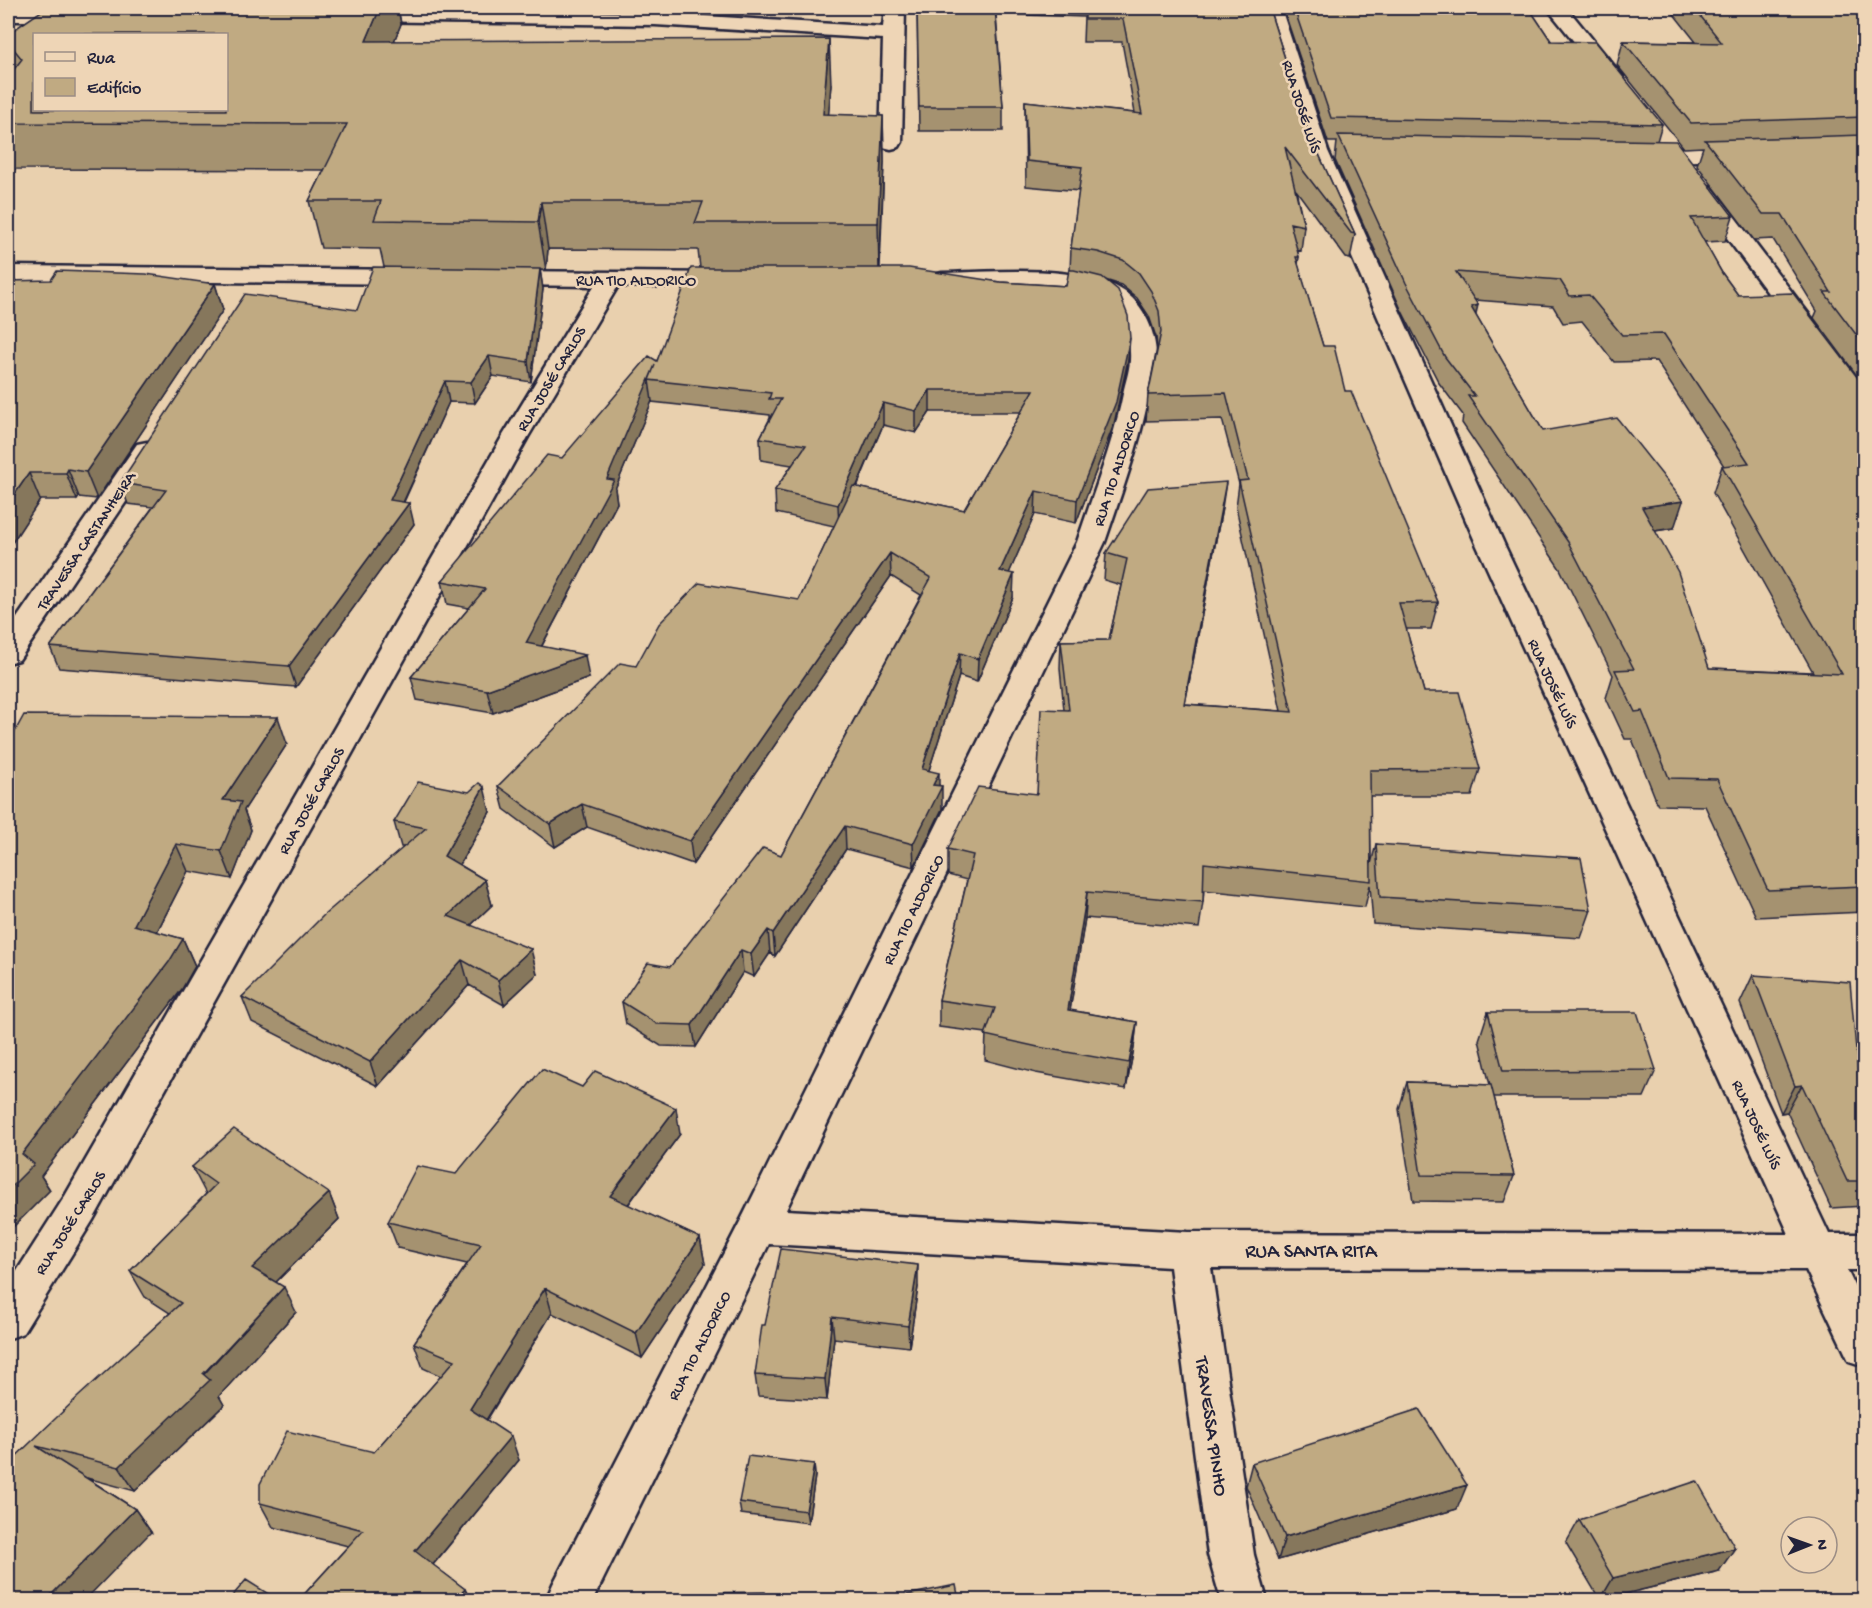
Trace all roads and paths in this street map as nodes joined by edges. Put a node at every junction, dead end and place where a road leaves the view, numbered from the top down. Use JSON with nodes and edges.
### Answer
{"nodes":[{"id":1,"x":12,"y":8,"type":"edge"},
{"id":2,"x":895,"y":8,"type":"edge"},
{"id":3,"x":1271,"y":8,"type":"edge"},
{"id":4,"x":1557,"y":8,"type":"edge"},
{"id":5,"x":656,"y":13,"type":"edge"},
{"id":6,"x":8,"y":14,"type":"edge"},
{"id":7,"x":338,"y":14,"type":"edge"},
{"id":8,"x":96,"y":15,"type":"edge"},
{"id":9,"x":894,"y":34,"type":"junction"},
{"id":10,"x":1625,"y":91,"type":"edge"},
{"id":11,"x":1662,"y":138,"type":"edge"},
{"id":12,"x":891,"y":142,"type":"dead end"},
{"id":13,"x":1771,"y":153,"type":"edge"},
{"id":14,"x":1619,"y":156,"type":"edge"},
{"id":15,"x":1677,"y":157,"type":"junction"},
{"id":16,"x":8,"y":273,"type":"edge"},
{"id":17,"x":435,"y":278,"type":"edge"},
{"id":18,"x":470,"y":278,"type":"edge"},
{"id":19,"x":610,"y":280,"type":"junction"},
{"id":20,"x":751,"y":280,"type":"edge"},
{"id":21,"x":915,"y":280,"type":"edge"},
{"id":22,"x":1821,"y":348,"type":"edge"},
{"id":23,"x":163,"y":426,"type":"edge"},
{"id":24,"x":8,"y":653,"type":"edge"},
{"id":25,"x":758,"y":1226,"type":"junction"},
{"id":26,"x":1188,"y":1250,"type":"junction"},
{"id":27,"x":1864,"y":1252,"type":"edge"},
{"id":28,"x":1818,"y":1253,"type":"junction"},
{"id":29,"x":8,"y":1320,"type":"edge"},
{"id":30,"x":1864,"y":1347,"type":"edge"},
{"id":31,"x":569,"y":1600,"type":"edge"},
{"id":32,"x":1244,"y":1600,"type":"edge"}],
"edges":[{"from":1,"to":6,"type":"street"},
{"from":2,"to":9,"type":"street"},
{"from":3,"to":28,"type":"street","name":"RUA JOSÉ LUÍS"},
{"from":4,"to":10,"type":"street"},
{"from":5,"to":7,"type":"street"},
{"from":5,"to":9,"type":"street"},
{"from":6,"to":8,"type":"street"},
{"from":9,"to":12,"type":"street"},
{"from":11,"to":15,"type":"street"},
{"from":13,"to":15,"type":"street"},
{"from":14,"to":15,"type":"street"},
{"from":15,"to":22,"type":"street"},
{"from":16,"to":17,"type":"street"},
{"from":18,"to":19,"type":"street","name":"RUA TIO ALDORICO"},
{"from":19,"to":20,"type":"street","name":"RUA TIO ALDORICO"},
{"from":19,"to":29,"type":"street","name":"RUA JOSÉ CARLOS"},
{"from":21,"to":25,"type":"street","name":"RUA TIO ALDORICO"},
{"from":23,"to":24,"type":"street","name":"TRAVESSA CASTANHEIRA"},
{"from":25,"to":26,"type":"street","name":"RUA SANTA RITA"},
{"from":25,"to":31,"type":"street","name":"RUA TIO ALDORICO"},
{"from":26,"to":28,"type":"street","name":"RUA SANTA RITA"},
{"from":26,"to":32,"type":"street","name":"TRAVESSA PINHO"},
{"from":27,"to":28,"type":"street","name":"RUA SANTA RITA"},
{"from":28,"to":30,"type":"street","name":"RUA JOSÉ LUÍS"}]}
